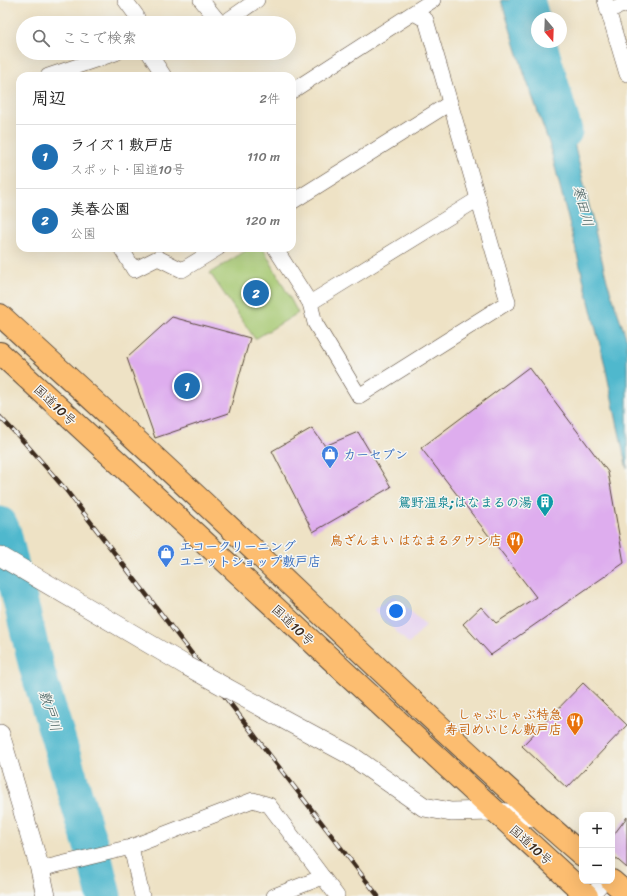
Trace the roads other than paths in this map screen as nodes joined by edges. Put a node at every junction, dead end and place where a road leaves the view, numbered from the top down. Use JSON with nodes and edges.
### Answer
{"nodes":[{"id":1,"x":125,"y":0,"type":"edge"},
{"id":2,"x":201,"y":0,"type":"edge"},
{"id":3,"x":257,"y":0,"type":"edge"},
{"id":4,"x":433,"y":0,"type":"edge"},
{"id":5,"x":627,"y":4,"type":"edge"},
{"id":6,"x":606,"y":5,"type":"edge"},
{"id":7,"x":414,"y":13,"type":"junction"},
{"id":8,"x":136,"y":16,"type":"edge"},
{"id":9,"x":214,"y":16,"type":"edge"},
{"id":10,"x":234,"y":16,"type":"edge"},
{"id":11,"x":95,"y":60,"type":"edge"},
{"id":12,"x":154,"y":60,"type":"edge"},
{"id":13,"x":60,"y":72,"type":"edge"},
{"id":14,"x":162,"y":72,"type":"edge"},
{"id":15,"x":627,"y":74,"type":"edge"},
{"id":16,"x":296,"y":88,"type":"edge"},
{"id":17,"x":450,"y":103,"type":"junction"},
{"id":18,"x":296,"y":199,"type":"edge"},
{"id":19,"x":478,"y":199,"type":"junction"},
{"id":20,"x":123,"y":252,"type":"edge"},
{"id":21,"x":211,"y":252,"type":"edge"},
{"id":22,"x":278,"y":252,"type":"edge"},
{"id":23,"x":310,"y":303,"type":"junction"},
{"id":24,"x":0,"y":314,"type":"edge"},
{"id":25,"x":0,"y":353,"type":"edge"},
{"id":26,"x":0,"y":556,"type":"edge"},
{"id":27,"x":0,"y":734,"type":"edge"},
{"id":28,"x":493,"y":811,"type":"junction"},
{"id":29,"x":540,"y":818,"type":"junction"},
{"id":30,"x":130,"y":847,"type":"junction"},
{"id":31,"x":579,"y":852,"type":"edge"},
{"id":32,"x":48,"y":867,"type":"junction"},
{"id":33,"x":323,"y":877,"type":"junction"},
{"id":34,"x":601,"y":884,"type":"edge"},
{"id":35,"x":615,"y":884,"type":"edge"},
{"id":36,"x":627,"y":894,"type":"edge"},
{"id":37,"x":46,"y":896,"type":"edge"},
{"id":38,"x":142,"y":896,"type":"edge"},
{"id":39,"x":274,"y":896,"type":"edge"},
{"id":40,"x":337,"y":896,"type":"edge"},
{"id":41,"x":586,"y":896,"type":"edge"},
{"id":42,"x":591,"y":896,"type":"edge"}],
"edges":[{"from":1,"to":8,"type":"street"},
{"from":2,"to":9,"type":"street"},
{"from":3,"to":10,"type":"street"},
{"from":4,"to":7,"type":"street"},
{"from":5,"to":6,"type":"street"},
{"from":6,"to":15,"type":"street"},
{"from":7,"to":16,"type":"street"},
{"from":7,"to":17,"type":"street"},
{"from":11,"to":13,"type":"street"},
{"from":12,"to":14,"type":"street"},
{"from":17,"to":18,"type":"street"},
{"from":17,"to":19,"type":"street"},
{"from":19,"to":23,"type":"street"},
{"from":19,"to":23,"type":"street"},
{"from":20,"to":21,"type":"street"},
{"from":22,"to":23,"type":"street"},
{"from":24,"to":29,"type":"highway","name":"国道10号"},
{"from":25,"to":28,"type":"highway","name":"国道10号"},
{"from":26,"to":28,"type":"street","bridge":true},
{"from":27,"to":32,"type":"street"},
{"from":28,"to":29,"type":"street"},
{"from":28,"to":41,"type":"highway","name":"国道10号"},
{"from":29,"to":31,"type":"highway","name":"国道10号"},
{"from":30,"to":32,"type":"street"},
{"from":30,"to":33,"type":"street"},
{"from":30,"to":38,"type":"street"},
{"from":32,"to":37,"type":"street"},
{"from":33,"to":39,"type":"street"},
{"from":33,"to":40,"type":"street"},
{"from":34,"to":42,"type":"street"},
{"from":35,"to":36,"type":"highway"}]}
